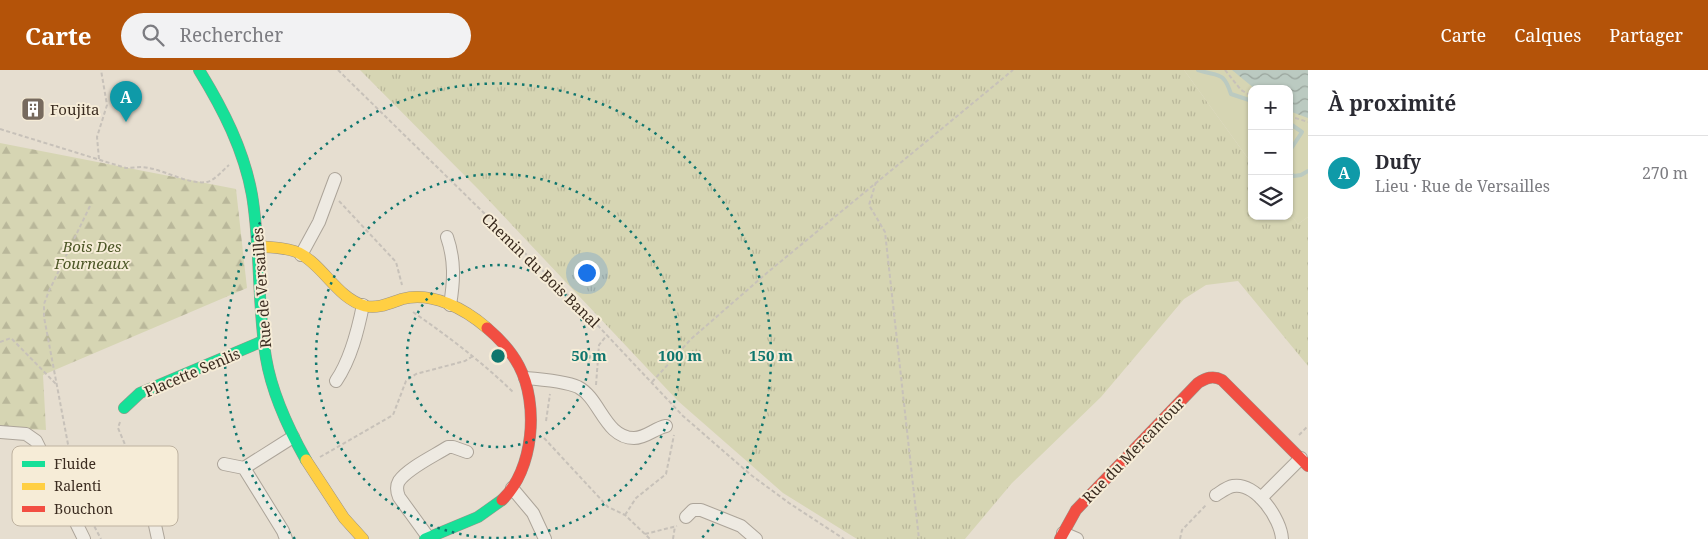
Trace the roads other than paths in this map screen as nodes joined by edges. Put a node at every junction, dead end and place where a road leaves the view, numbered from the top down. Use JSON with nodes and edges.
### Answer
{"nodes":[{"id":1,"x":199,"y":70,"type":"edge"},
{"id":2,"x":336,"y":179,"type":"dead end"},
{"id":3,"x":447,"y":237,"type":"dead end"},
{"id":4,"x":258,"y":246,"type":"junction"},
{"id":5,"x":301,"y":254,"type":"junction"},
{"id":6,"x":363,"y":305,"type":"junction"},
{"id":7,"x":450,"y":305,"type":"junction"},
{"id":8,"x":263,"y":341,"type":"junction"},
{"id":9,"x":525,"y":378,"type":"junction"},
{"id":10,"x":336,"y":381,"type":"dead end"},
{"id":11,"x":124,"y":408,"type":"road end"},
{"id":12,"x":670,"y":427,"type":"road end"},
{"id":13,"x":0,"y":432,"type":"edge"},
{"id":14,"x":293,"y":437,"type":"junction"},
{"id":15,"x":38,"y":446,"type":"edge"},
{"id":16,"x":467,"y":452,"type":"dead end"},
{"id":17,"x":1304,"y":462,"type":"edge"},
{"id":18,"x":224,"y":464,"type":"dead end"},
{"id":19,"x":244,"y":468,"type":"junction"},
{"id":20,"x":512,"y":488,"type":"junction"},
{"id":21,"x":1216,"y":495,"type":"road end"},
{"id":22,"x":1261,"y":498,"type":"junction"},
{"id":23,"x":686,"y":517,"type":"road end"},
{"id":24,"x":78,"y":526,"type":"edge"},
{"id":25,"x":155,"y":526,"type":"edge"},
{"id":26,"x":351,"y":533,"type":"edge"},
{"id":27,"x":1062,"y":536,"type":"edge"},
{"id":28,"x":427,"y":538,"type":"edge"},
{"id":29,"x":84,"y":539,"type":"edge"},
{"id":30,"x":158,"y":539,"type":"edge"},
{"id":31,"x":286,"y":539,"type":"edge"},
{"id":32,"x":363,"y":539,"type":"edge"},
{"id":33,"x":545,"y":539,"type":"edge"},
{"id":34,"x":756,"y":539,"type":"edge"},
{"id":35,"x":1077,"y":539,"type":"edge"},
{"id":36,"x":1282,"y":539,"type":"edge"}],
"edges":[{"from":1,"to":4,"type":"street","name":"Rue de Versailles"},
{"from":2,"to":5,"type":"street"},
{"from":3,"to":7,"type":"street"},
{"from":4,"to":5,"type":"street"},
{"from":4,"to":8,"type":"street","name":"Rue de Versailles"},
{"from":5,"to":6,"type":"street"},
{"from":6,"to":7,"type":"street"},
{"from":6,"to":10,"type":"street"},
{"from":7,"to":9,"type":"street"},
{"from":8,"to":11,"type":"street","name":"Placette Senlis"},
{"from":8,"to":14,"type":"street","name":"Rue de Versailles"},
{"from":9,"to":12,"type":"street"},
{"from":9,"to":20,"type":"street"},
{"from":13,"to":15,"type":"street"},
{"from":14,"to":19,"type":"street"},
{"from":14,"to":26,"type":"street","name":"Rue de Versailles"},
{"from":16,"to":28,"type":"street"},
{"from":17,"to":22,"type":"street"},
{"from":17,"to":27,"type":"street","name":"Rue du Mercantour"},
{"from":18,"to":19,"type":"street"},
{"from":19,"to":31,"type":"street"},
{"from":20,"to":28,"type":"street"},
{"from":20,"to":33,"type":"street"},
{"from":21,"to":22,"type":"street"},
{"from":22,"to":36,"type":"street"},
{"from":23,"to":34,"type":"street"},
{"from":24,"to":29,"type":"street"},
{"from":25,"to":30,"type":"street"},
{"from":26,"to":32,"type":"street","name":"Rue de Versailles"},
{"from":27,"to":35,"type":"street","name":"Rue du Mercantour"}]}
